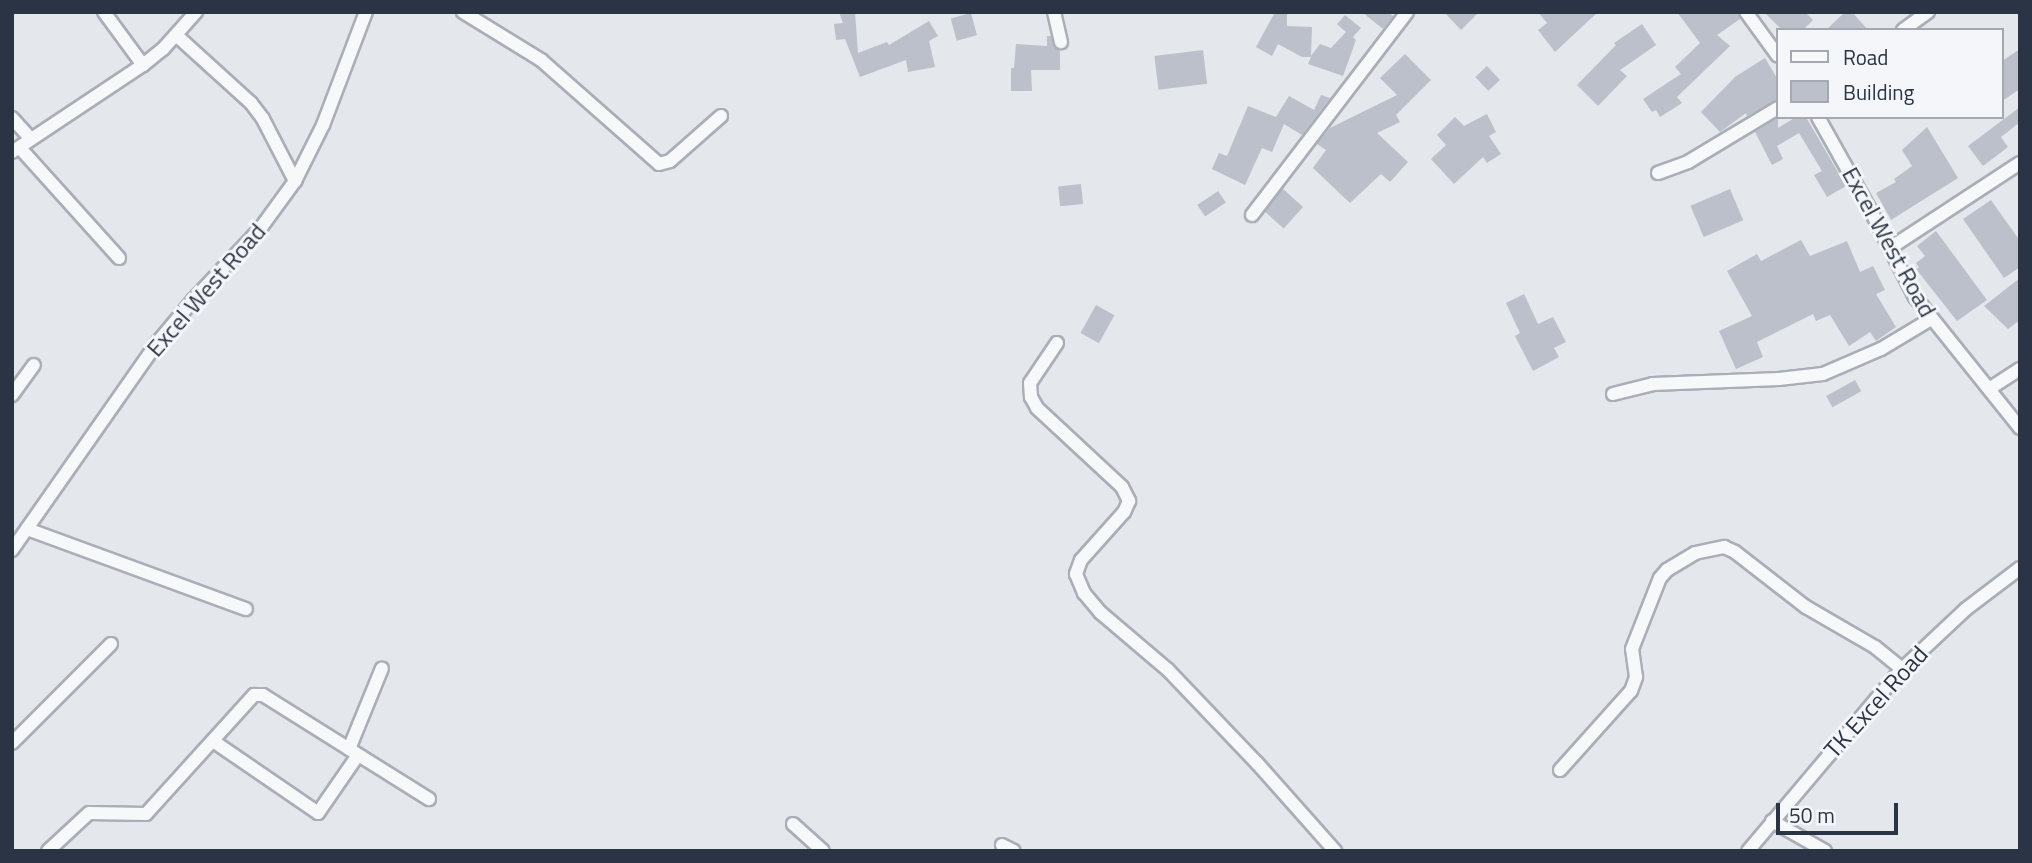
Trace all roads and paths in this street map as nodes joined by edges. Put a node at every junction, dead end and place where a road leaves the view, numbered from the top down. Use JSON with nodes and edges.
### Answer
{"nodes":[{"id":1,"x":104,"y":12,"type":"edge"},
{"id":2,"x":195,"y":12,"type":"edge"},
{"id":3,"x":366,"y":12,"type":"edge"},
{"id":4,"x":463,"y":12,"type":"edge"},
{"id":5,"x":1054,"y":12,"type":"edge"},
{"id":6,"x":1407,"y":12,"type":"edge"},
{"id":7,"x":1746,"y":12,"type":"edge"},
{"id":8,"x":1928,"y":12,"type":"edge"},
{"id":9,"x":1906,"y":28,"type":"edge"},
{"id":10,"x":176,"y":35,"type":"junction"},
{"id":11,"x":1061,"y":41,"type":"dead end"},
{"id":12,"x":1776,"y":53,"type":"edge"},
{"id":13,"x":143,"y":65,"type":"junction"},
{"id":14,"x":1776,"y":108,"type":"edge"},
{"id":15,"x":721,"y":116,"type":"dead end"},
{"id":16,"x":12,"y":118,"type":"edge"},
{"id":17,"x":1819,"y":119,"type":"edge"},
{"id":18,"x":30,"y":138,"type":"junction"},
{"id":19,"x":16,"y":150,"type":"edge"},
{"id":20,"x":2020,"y":163,"type":"edge"},
{"id":21,"x":1658,"y":173,"type":"dead end"},
{"id":22,"x":295,"y":181,"type":"junction"},
{"id":23,"x":1252,"y":215,"type":"dead end"},
{"id":24,"x":1890,"y":248,"type":"junction"},
{"id":25,"x":118,"y":258,"type":"dead end"},
{"id":26,"x":1931,"y":319,"type":"junction"},
{"id":27,"x":1057,"y":343,"type":"dead end"},
{"id":28,"x":34,"y":365,"type":"dead end"},
{"id":29,"x":2020,"y":369,"type":"edge"},
{"id":30,"x":1989,"y":389,"type":"junction"},
{"id":31,"x":1613,"y":394,"type":"dead end"},
{"id":32,"x":12,"y":395,"type":"edge"},
{"id":33,"x":2020,"y":428,"type":"edge"},
{"id":34,"x":27,"y":529,"type":"junction"},
{"id":35,"x":12,"y":550,"type":"edge"},
{"id":36,"x":2020,"y":568,"type":"edge"},
{"id":37,"x":246,"y":608,"type":"dead end"},
{"id":38,"x":111,"y":644,"type":"dead end"},
{"id":39,"x":382,"y":668,"type":"dead end"},
{"id":40,"x":1902,"y":669,"type":"junction"},
{"id":41,"x":212,"y":741,"type":"junction"},
{"id":42,"x":12,"y":743,"type":"edge"},
{"id":43,"x":353,"y":752,"type":"junction"},
{"id":44,"x":1560,"y":770,"type":"dead end"},
{"id":45,"x":429,"y":799,"type":"dead end"},
{"id":46,"x":1772,"y":821,"type":"junction"},
{"id":47,"x":793,"y":824,"type":"dead end"},
{"id":48,"x":48,"y":851,"type":"edge"},
{"id":49,"x":823,"y":851,"type":"edge"},
{"id":50,"x":1335,"y":851,"type":"edge"},
{"id":51,"x":1748,"y":851,"type":"edge"},
{"id":52,"x":1825,"y":851,"type":"edge"}],
"edges":[{"from":1,"to":13,"type":"street"},
{"from":2,"to":10,"type":"street"},
{"from":3,"to":22,"type":"street","name":"Excel West Road"},
{"from":4,"to":15,"type":"street"},
{"from":5,"to":11,"type":"street"},
{"from":6,"to":23,"type":"street"},
{"from":7,"to":12,"type":"street"},
{"from":8,"to":9,"type":"street"},
{"from":10,"to":13,"type":"street"},
{"from":10,"to":22,"type":"street"},
{"from":13,"to":18,"type":"street"},
{"from":14,"to":21,"type":"street"},
{"from":16,"to":18,"type":"street"},
{"from":17,"to":24,"type":"street","name":"Excel West Road"},
{"from":18,"to":19,"type":"street"},
{"from":19,"to":25,"type":"street"},
{"from":20,"to":24,"type":"street"},
{"from":22,"to":34,"type":"street","name":"Excel West Road"},
{"from":24,"to":26,"type":"street","name":"Excel West Road"},
{"from":26,"to":30,"type":"street","name":"Excel West Road"},
{"from":26,"to":31,"type":"street"},
{"from":27,"to":50,"type":"street"},
{"from":28,"to":32,"type":"street"},
{"from":29,"to":30,"type":"street"},
{"from":30,"to":33,"type":"street","name":"Excel West Road"},
{"from":34,"to":35,"type":"street","name":"Excel West Road"},
{"from":34,"to":37,"type":"street"},
{"from":36,"to":40,"type":"street","name":"TK Excel Road"},
{"from":38,"to":42,"type":"street"},
{"from":39,"to":43,"type":"street"},
{"from":40,"to":44,"type":"street"},
{"from":40,"to":46,"type":"street","name":"TK Excel Road"},
{"from":41,"to":43,"type":"street"},
{"from":41,"to":43,"type":"street"},
{"from":41,"to":48,"type":"street"},
{"from":43,"to":45,"type":"street"},
{"from":46,"to":51,"type":"street","name":"TK Excel Road"},
{"from":46,"to":52,"type":"street"},
{"from":47,"to":49,"type":"street"}]}
